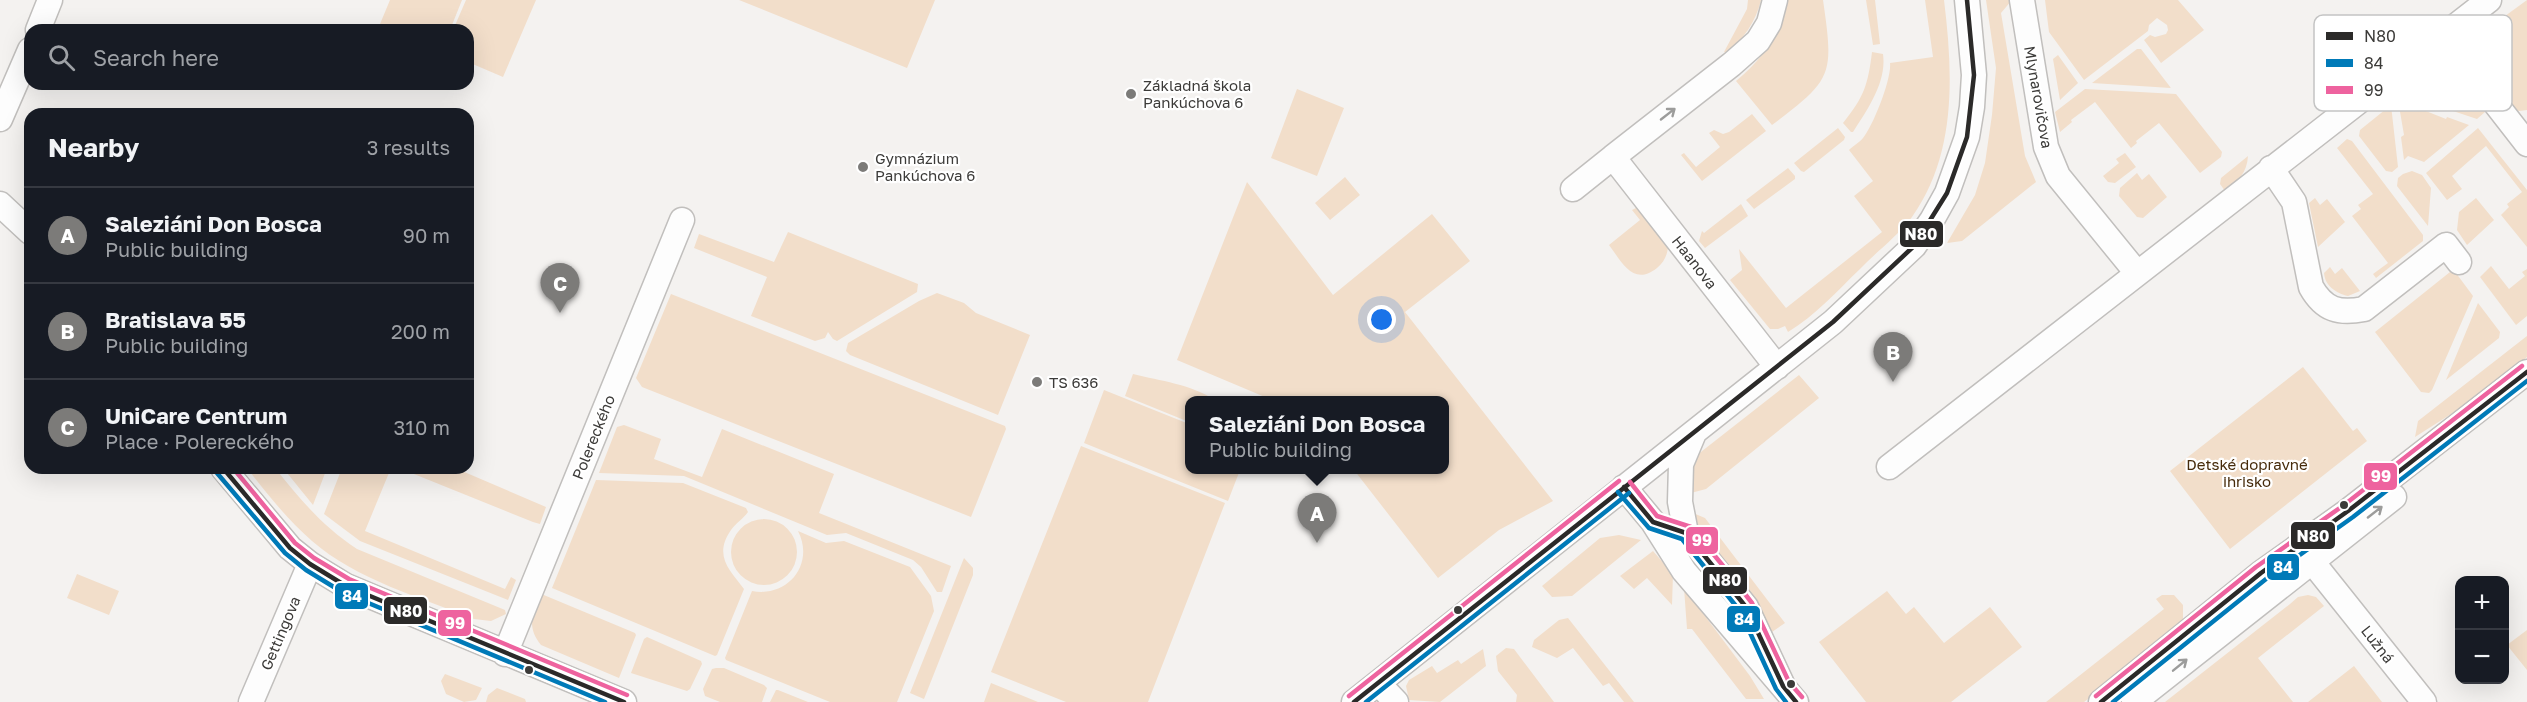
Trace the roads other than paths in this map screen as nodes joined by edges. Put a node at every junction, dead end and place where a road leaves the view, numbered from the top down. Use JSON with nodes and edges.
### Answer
{"nodes":[{"id":1,"x":50,"y":0,"type":"edge"},
{"id":2,"x":1775,"y":0,"type":"edge"},
{"id":3,"x":1967,"y":0,"type":"edge"},
{"id":4,"x":2022,"y":0,"type":"edge"},
{"id":5,"x":2489,"y":0,"type":"edge"},
{"id":6,"x":2470,"y":15,"type":"edge"},
{"id":7,"x":40,"y":24,"type":"edge"},
{"id":8,"x":24,"y":64,"type":"edge"},
{"id":9,"x":2345,"y":111,"type":"edge"},
{"id":10,"x":2501,"y":111,"type":"edge"},
{"id":11,"x":0,"y":119,"type":"edge"},
{"id":12,"x":2527,"y":144,"type":"edge"},
{"id":13,"x":1617,"y":153,"type":"junction"},
{"id":14,"x":2271,"y":168,"type":"junction"},
{"id":15,"x":1573,"y":189,"type":"dead end"},
{"id":16,"x":0,"y":204,"type":"edge"},
{"id":17,"x":682,"y":220,"type":"dead end"},
{"id":18,"x":24,"y":226,"type":"edge"},
{"id":19,"x":2459,"y":262,"type":"dead end"},
{"id":20,"x":2136,"y":273,"type":"junction"},
{"id":21,"x":1777,"y":368,"type":"junction"},
{"id":22,"x":2527,"y":372,"type":"edge"},
{"id":23,"x":2527,"y":392,"type":"edge"},
{"id":24,"x":1694,"y":432,"type":"junction"},
{"id":25,"x":1889,"y":467,"type":"dead end"},
{"id":26,"x":228,"y":474,"type":"edge"},
{"id":27,"x":1624,"y":487,"type":"junction"},
{"id":28,"x":1653,"y":522,"type":"junction"},
{"id":29,"x":1686,"y":533,"type":"junction"},
{"id":30,"x":2346,"y":534,"type":"junction"},
{"id":31,"x":2305,"y":553,"type":"junction"},
{"id":32,"x":310,"y":564,"type":"junction"},
{"id":33,"x":2332,"y":586,"type":"junction"},
{"id":34,"x":505,"y":654,"type":"junction"},
{"id":35,"x":1378,"y":684,"type":"junction"},
{"id":36,"x":1789,"y":694,"type":"edge"},
{"id":37,"x":251,"y":702,"type":"edge"},
{"id":38,"x":624,"y":702,"type":"edge"},
{"id":39,"x":1354,"y":702,"type":"edge"},
{"id":40,"x":1396,"y":702,"type":"edge"},
{"id":41,"x":2101,"y":702,"type":"edge"},
{"id":42,"x":2134,"y":702,"type":"edge"},
{"id":43,"x":2424,"y":702,"type":"edge"}],
"edges":[{"from":1,"to":7,"type":"street"},
{"from":13,"to":2,"type":"street","one_way":true},
{"from":3,"to":21,"type":"street"},
{"from":4,"to":20,"type":"street","name":"Mlynarovičova"},
{"from":5,"to":6,"type":"street"},
{"from":8,"to":11,"type":"street"},
{"from":9,"to":14,"type":"street"},
{"from":10,"to":12,"type":"street"},
{"from":13,"to":15,"type":"street"},
{"from":13,"to":21,"type":"street","name":"Haanova"},
{"from":14,"to":19,"type":"street"},
{"from":14,"to":20,"type":"street"},
{"from":16,"to":18,"type":"street"},
{"from":17,"to":34,"type":"street","name":"Polereckého"},
{"from":20,"to":25,"type":"street"},
{"from":21,"to":24,"type":"street"},
{"from":22,"to":31,"type":"street"},
{"from":30,"to":23,"type":"street","one_way":true},
{"from":24,"to":27,"type":"street"},
{"from":24,"to":29,"type":"street"},
{"from":26,"to":32,"type":"street"},
{"from":27,"to":28,"type":"street"},
{"from":27,"to":35,"type":"street"},
{"from":28,"to":29,"type":"street"},
{"from":28,"to":36,"type":"street"},
{"from":29,"to":36,"type":"street"},
{"from":30,"to":31,"type":"street"},
{"from":30,"to":33,"type":"street"},
{"from":31,"to":33,"type":"street","name":"Lužná"},
{"from":31,"to":41,"type":"street"},
{"from":42,"to":31,"type":"street","one_way":true},
{"from":32,"to":34,"type":"street"},
{"from":32,"to":37,"type":"street","name":"Gettingova"},
{"from":33,"to":43,"type":"street","name":"Lužná"},
{"from":34,"to":38,"type":"street"},
{"from":35,"to":39,"type":"street"},
{"from":35,"to":40,"type":"street"}]}
